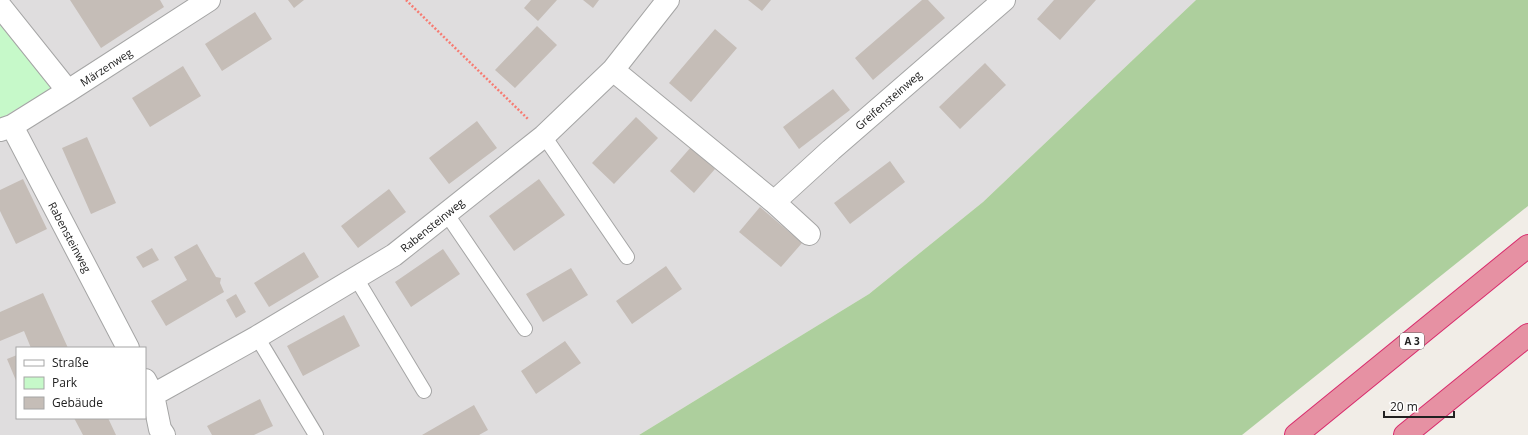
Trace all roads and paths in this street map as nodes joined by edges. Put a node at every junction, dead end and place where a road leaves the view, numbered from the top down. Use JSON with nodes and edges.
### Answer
{"nodes":[{"id":1,"x":209,"y":0,"type":"edge"},
{"id":2,"x":406,"y":0,"type":"edge"},
{"id":3,"x":668,"y":0,"type":"edge"},
{"id":4,"x":1004,"y":0,"type":"edge"},
{"id":5,"x":0,"y":6,"type":"edge"},
{"id":6,"x":613,"y":70,"type":"junction"},
{"id":7,"x":68,"y":91,"type":"junction"},
{"id":8,"x":6,"y":128,"type":"edge"},
{"id":9,"x":544,"y":136,"type":"junction"},
{"id":10,"x":774,"y":202,"type":"junction"},
{"id":11,"x":446,"y":213,"type":"junction"},
{"id":12,"x":809,"y":234,"type":"dead end"},
{"id":13,"x":1528,"y":246,"type":"edge"},
{"id":14,"x":627,"y":257,"type":"dead end"},
{"id":15,"x":356,"y":278,"type":"junction"},
{"id":16,"x":525,"y":329,"type":"dead end"},
{"id":17,"x":1528,"y":335,"type":"edge"},
{"id":18,"x":257,"y":336,"type":"junction"},
{"id":19,"x":127,"y":347,"type":"edge"},
{"id":20,"x":149,"y":387,"type":"edge"},
{"id":21,"x":424,"y":391,"type":"dead end"},
{"id":22,"x":164,"y":435,"type":"edge"},
{"id":23,"x":316,"y":435,"type":"edge"},
{"id":24,"x":1296,"y":435,"type":"edge"},
{"id":25,"x":1405,"y":435,"type":"edge"}],
"edges":[{"from":1,"to":7,"type":"street","name":"Märzenweg"},
{"from":2,"to":9,"type":"path"},
{"from":3,"to":6,"type":"street","name":"Rabensteinweg"},
{"from":4,"to":10,"type":"street","name":"Greifensteinweg"},
{"from":5,"to":7,"type":"street"},
{"from":6,"to":9,"type":"street","name":"Rabensteinweg"},
{"from":6,"to":10,"type":"street"},
{"from":7,"to":8,"type":"street","name":"Märzenweg"},
{"from":8,"to":19,"type":"street","name":"Rabensteinweg"},
{"from":9,"to":11,"type":"street","name":"Rabensteinweg"},
{"from":9,"to":14,"type":"lane"},
{"from":10,"to":12,"type":"street"},
{"from":11,"to":15,"type":"street","name":"Rabensteinweg"},
{"from":11,"to":16,"type":"lane"},
{"from":13,"to":24,"type":"highway","number":"A 3"},
{"from":15,"to":18,"type":"street","name":"Rabensteinweg"},
{"from":15,"to":21,"type":"lane"},
{"from":17,"to":25,"type":"highway"},
{"from":18,"to":20,"type":"street","name":"Rabensteinweg"},
{"from":18,"to":23,"type":"lane"},
{"from":20,"to":22,"type":"street","name":"Rabensteinweg"}]}
